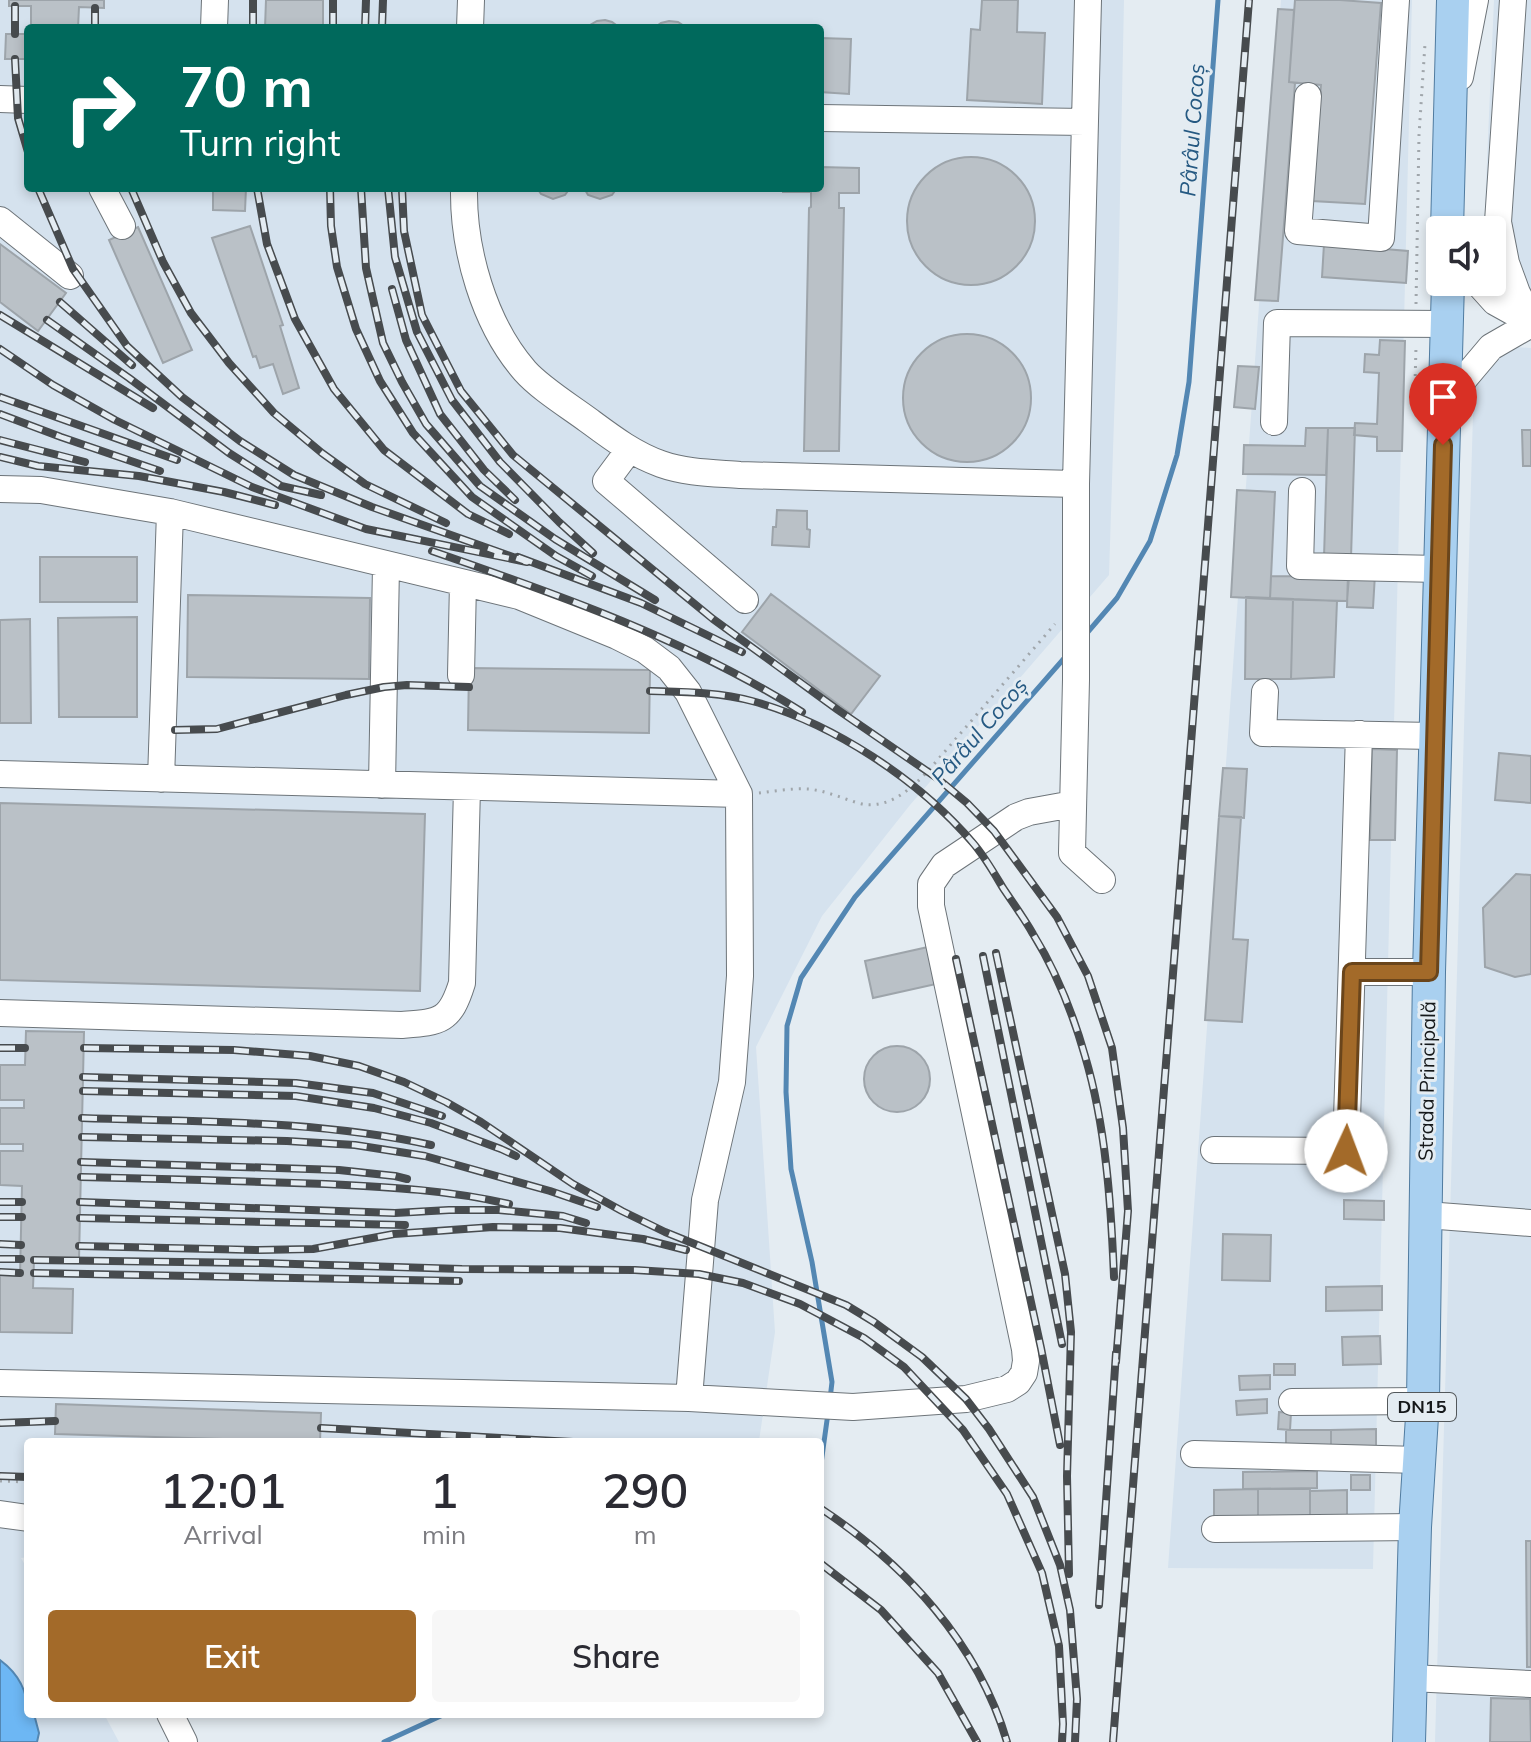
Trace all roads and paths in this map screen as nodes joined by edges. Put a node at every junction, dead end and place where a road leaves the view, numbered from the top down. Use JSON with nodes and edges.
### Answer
{"nodes":[{"id":1,"x":215,"y":0,"type":"edge"},
{"id":2,"x":471,"y":0,"type":"edge"},
{"id":3,"x":1088,"y":0,"type":"edge"},
{"id":4,"x":1396,"y":0,"type":"edge"},
{"id":5,"x":1453,"y":0,"type":"edge"},
{"id":6,"x":1475,"y":0,"type":"edge"},
{"id":7,"x":1513,"y":0,"type":"edge"},
{"id":8,"x":214,"y":24,"type":"edge"},
{"id":9,"x":470,"y":24,"type":"edge"},
{"id":10,"x":1425,"y":45,"type":"dead end"},
{"id":11,"x":1308,"y":96,"type":"dead end"},
{"id":12,"x":0,"y":99,"type":"edge"},
{"id":13,"x":24,"y":100,"type":"edge"},
{"id":14,"x":1451,"y":116,"type":"junction"},
{"id":15,"x":824,"y":118,"type":"edge"},
{"id":16,"x":1085,"y":122,"type":"junction"},
{"id":17,"x":104,"y":192,"type":"edge"},
{"id":18,"x":464,"y":192,"type":"edge"},
{"id":19,"x":1450,"y":216,"type":"edge"},
{"id":20,"x":0,"y":220,"type":"edge"},
{"id":21,"x":122,"y":226,"type":"dead end"},
{"id":22,"x":70,"y":276,"type":"dead end"},
{"id":23,"x":1448,"y":296,"type":"edge"},
{"id":24,"x":1490,"y":296,"type":"edge"},
{"id":25,"x":1531,"y":322,"type":"edge"},
{"id":26,"x":1416,"y":323,"type":"junction"},
{"id":27,"x":1448,"y":324,"type":"junction"},
{"id":28,"x":1415,"y":384,"type":"dead end"},
{"id":29,"x":1274,"y":422,"type":"dead end"},
{"id":30,"x":1443,"y":424,"type":"junction"},
{"id":31,"x":629,"y":450,"type":"junction"},
{"id":32,"x":1076,"y":484,"type":"junction"},
{"id":33,"x":0,"y":489,"type":"edge"},
{"id":34,"x":1302,"y":491,"type":"dead end"},
{"id":35,"x":170,"y":512,"type":"junction"},
{"id":36,"x":386,"y":566,"type":"junction"},
{"id":37,"x":1439,"y":569,"type":"junction"},
{"id":38,"x":463,"y":583,"type":"junction"},
{"id":39,"x":745,"y":600,"type":"dead end"},
{"id":40,"x":1068,"y":608,"type":"junction"},
{"id":41,"x":461,"y":675,"type":"dead end"},
{"id":42,"x":1265,"y":692,"type":"dead end"},
{"id":43,"x":1359,"y":734,"type":"junction"},
{"id":44,"x":1434,"y":736,"type":"junction"},
{"id":45,"x":0,"y":774,"type":"edge"},
{"id":46,"x":161,"y":779,"type":"junction"},
{"id":47,"x":382,"y":785,"type":"junction"},
{"id":48,"x":467,"y":788,"type":"junction"},
{"id":49,"x":739,"y":794,"type":"junction"},
{"id":50,"x":1073,"y":804,"type":"junction"},
{"id":51,"x":1102,"y":880,"type":"dead end"},
{"id":52,"x":1352,"y":972,"type":"junction"},
{"id":53,"x":1429,"y":972,"type":"junction"},
{"id":54,"x":0,"y":1013,"type":"edge"},
{"id":55,"x":1214,"y":1150,"type":"dead end"},
{"id":56,"x":1426,"y":1215,"type":"junction"},
{"id":57,"x":1531,"y":1223,"type":"edge"},
{"id":58,"x":0,"y":1383,"type":"edge"},
{"id":59,"x":689,"y":1398,"type":"junction"},
{"id":60,"x":1423,"y":1401,"type":"junction"},
{"id":61,"x":1292,"y":1402,"type":"dead end"},
{"id":62,"x":1194,"y":1454,"type":"dead end"},
{"id":63,"x":1419,"y":1460,"type":"junction"},
{"id":64,"x":0,"y":1481,"type":"edge"},
{"id":65,"x":24,"y":1482,"type":"edge"},
{"id":66,"x":0,"y":1514,"type":"edge"},
{"id":67,"x":24,"y":1517,"type":"edge"},
{"id":68,"x":1415,"y":1527,"type":"junction"},
{"id":69,"x":1215,"y":1529,"type":"dead end"},
{"id":70,"x":1411,"y":1678,"type":"junction"},
{"id":71,"x":1531,"y":1684,"type":"edge"},
{"id":72,"x":172,"y":1718,"type":"edge"},
{"id":73,"x":184,"y":1742,"type":"edge"},
{"id":74,"x":1409,"y":1742,"type":"edge"}],
"edges":[{"from":1,"to":8,"type":"street"},
{"from":2,"to":9,"type":"street"},
{"from":3,"to":16,"type":"street"},
{"from":4,"to":11,"type":"street"},
{"from":5,"to":14,"type":"main road"},
{"from":6,"to":14,"type":"street"},
{"from":7,"to":25,"type":"street"},
{"from":10,"to":26,"type":"path"},
{"from":12,"to":13,"type":"street"},
{"from":14,"to":19,"type":"main road"},
{"from":15,"to":16,"type":"street"},
{"from":16,"to":32,"type":"street"},
{"from":17,"to":21,"type":"street"},
{"from":18,"to":31,"type":"street"},
{"from":20,"to":22,"type":"street"},
{"from":23,"to":27,"type":"main road","number":"DN15"},
{"from":24,"to":25,"type":"street"},
{"from":25,"to":30,"type":"street"},
{"from":26,"to":27,"type":"street"},
{"from":26,"to":28,"type":"path"},
{"from":26,"to":29,"type":"street"},
{"from":27,"to":30,"type":"main road","name":"Strada Principală","number":"DN15"},
{"from":30,"to":37,"type":"main road","name":"Strada Principală","number":"DN15"},
{"from":31,"to":32,"type":"street"},
{"from":31,"to":39,"type":"street"},
{"from":32,"to":40,"type":"street"},
{"from":33,"to":35,"type":"street"},
{"from":34,"to":37,"type":"street"},
{"from":35,"to":36,"type":"street"},
{"from":35,"to":46,"type":"street"},
{"from":36,"to":38,"type":"street"},
{"from":36,"to":47,"type":"street"},
{"from":37,"to":44,"type":"main road","name":"Strada Principală","number":"DN15"},
{"from":38,"to":41,"type":"street"},
{"from":38,"to":49,"type":"street"},
{"from":40,"to":49,"type":"path"},
{"from":40,"to":50,"type":"street"},
{"from":42,"to":43,"type":"street"},
{"from":43,"to":44,"type":"street"},
{"from":43,"to":52,"type":"street"},
{"from":44,"to":53,"type":"main road","name":"Strada Principală","number":"DN15"},
{"from":45,"to":46,"type":"street"},
{"from":46,"to":47,"type":"street"},
{"from":47,"to":48,"type":"street"},
{"from":48,"to":49,"type":"street"},
{"from":48,"to":54,"type":"street"},
{"from":49,"to":59,"type":"street"},
{"from":50,"to":51,"type":"street"},
{"from":50,"to":59,"type":"street"},
{"from":52,"to":53,"type":"street"},
{"from":52,"to":55,"type":"street"},
{"from":53,"to":56,"type":"main road","name":"Strada Principală","number":"DN15"},
{"from":56,"to":57,"type":"street"},
{"from":56,"to":60,"type":"main road","name":"Strada Principală","number":"DN15"},
{"from":58,"to":59,"type":"street"},
{"from":60,"to":61,"type":"street"},
{"from":60,"to":63,"type":"main road","name":"Strada Principală","number":"DN15"},
{"from":62,"to":63,"type":"street"},
{"from":63,"to":68,"type":"main road","name":"Strada Principală","number":"DN15"},
{"from":64,"to":65,"type":"path"},
{"from":66,"to":67,"type":"street"},
{"from":68,"to":69,"type":"street"},
{"from":68,"to":70,"type":"main road","name":"Strada Principală","number":"DN15"},
{"from":70,"to":71,"type":"street"},
{"from":70,"to":74,"type":"main road","name":"Strada Principală","number":"DN15"},
{"from":72,"to":73,"type":"street"}]}
